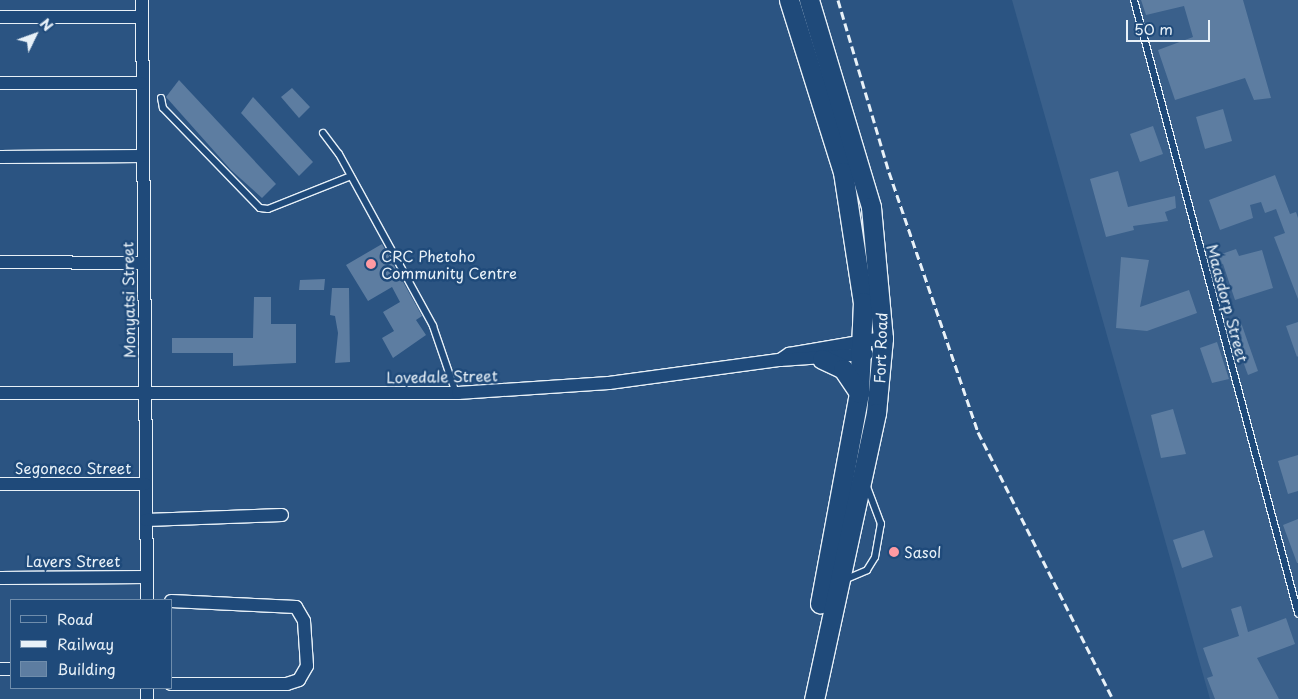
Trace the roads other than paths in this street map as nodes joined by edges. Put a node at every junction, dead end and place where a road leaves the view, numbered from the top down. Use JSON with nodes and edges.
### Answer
{"nodes":[{"id":1,"x":142,"y":0,"type":"edge"},
{"id":2,"x":790,"y":0,"type":"edge"},
{"id":3,"x":809,"y":0,"type":"edge"},
{"id":4,"x":1134,"y":0,"type":"edge"},
{"id":5,"x":0,"y":16,"type":"edge"},
{"id":6,"x":141,"y":17,"type":"junction"},
{"id":7,"x":0,"y":83,"type":"edge"},
{"id":8,"x":141,"y":83,"type":"junction"},
{"id":9,"x":161,"y":98,"type":"dead end"},
{"id":10,"x":323,"y":133,"type":"dead end"},
{"id":11,"x":143,"y":156,"type":"junction"},
{"id":12,"x":0,"y":157,"type":"edge"},
{"id":13,"x":351,"y":176,"type":"junction"},
{"id":14,"x":0,"y":262,"type":"edge"},
{"id":15,"x":144,"y":263,"type":"junction"},
{"id":16,"x":883,"y":346,"type":"junction"},
{"id":17,"x":863,"y":347,"type":"junction"},
{"id":18,"x":822,"y":358,"type":"junction"},
{"id":19,"x":780,"y":360,"type":"junction"},
{"id":20,"x":0,"y":393,"type":"edge"},
{"id":21,"x":456,"y":393,"type":"junction"},
{"id":22,"x":859,"y":393,"type":"junction"},
{"id":23,"x":145,"y":394,"type":"junction"},
{"id":24,"x":863,"y":473,"type":"junction"},
{"id":25,"x":0,"y":484,"type":"edge"},
{"id":26,"x":145,"y":484,"type":"junction"},
{"id":27,"x":282,"y":515,"type":"dead end"},
{"id":28,"x":146,"y":520,"type":"junction"},
{"id":29,"x":146,"y":576,"type":"junction"},
{"id":30,"x":0,"y":578,"type":"edge"},
{"id":31,"x":837,"y":582,"type":"junction"},
{"id":32,"x":147,"y":599,"type":"edge"},
{"id":33,"x":172,"y":601,"type":"edge"},
{"id":34,"x":1298,"y":613,"type":"edge"},
{"id":35,"x":172,"y":684,"type":"edge"},
{"id":36,"x":802,"y":699,"type":"edge"},
{"id":37,"x":814,"y":699,"type":"edge"}],
"edges":[{"from":1,"to":6,"type":"street","name":"Monyatsi Street"},
{"from":2,"to":17,"type":"main road","name":"Fort Road"},
{"from":3,"to":16,"type":"main road","name":"Fort Road"},
{"from":4,"to":34,"type":"lane","name":"Maasdorp Street"},
{"from":5,"to":6,"type":"street"},
{"from":6,"to":8,"type":"street","name":"Monyatsi Street"},
{"from":7,"to":8,"type":"street"},
{"from":8,"to":11,"type":"street","name":"Monyatsi Street"},
{"from":9,"to":13,"type":"lane"},
{"from":10,"to":13,"type":"lane"},
{"from":11,"to":12,"type":"street"},
{"from":11,"to":15,"type":"street","name":"Monyatsi Street"},
{"from":13,"to":21,"type":"lane"},
{"from":14,"to":15,"type":"street"},
{"from":15,"to":23,"type":"street","name":"Monyatsi Street"},
{"from":16,"to":17,"type":"street","name":"Lovedale Street"},
{"from":16,"to":24,"type":"main road","name":"Fort Road"},
{"from":17,"to":18,"type":"street","name":"Lovedale Street"},
{"from":17,"to":19,"type":"street"},
{"from":17,"to":22,"type":"main road","name":"Fort Road"},
{"from":18,"to":19,"type":"street","name":"Lovedale Street"},
{"from":18,"to":22,"type":"main road"},
{"from":19,"to":21,"type":"street","name":"Lovedale Street"},
{"from":20,"to":23,"type":"street","name":"Lovedale Street"},
{"from":21,"to":23,"type":"street","name":"Lovedale Street"},
{"from":22,"to":36,"type":"main road","name":"Fort Road"},
{"from":23,"to":26,"type":"street","name":"Monyatsi Street"},
{"from":24,"to":31,"type":"main road","name":"Fort Road"},
{"from":24,"to":31,"type":"lane"},
{"from":25,"to":26,"type":"street","name":"Segoneco Street"},
{"from":26,"to":28,"type":"street","name":"Monyatsi Street"},
{"from":27,"to":28,"type":"street"},
{"from":28,"to":29,"type":"street","name":"Monyatsi Street"},
{"from":29,"to":30,"type":"street","name":"Lavers Street"},
{"from":29,"to":32,"type":"street","name":"Monyatsi Street"},
{"from":31,"to":37,"type":"main road","name":"Fort Road"},
{"from":33,"to":35,"type":"street"}]}
